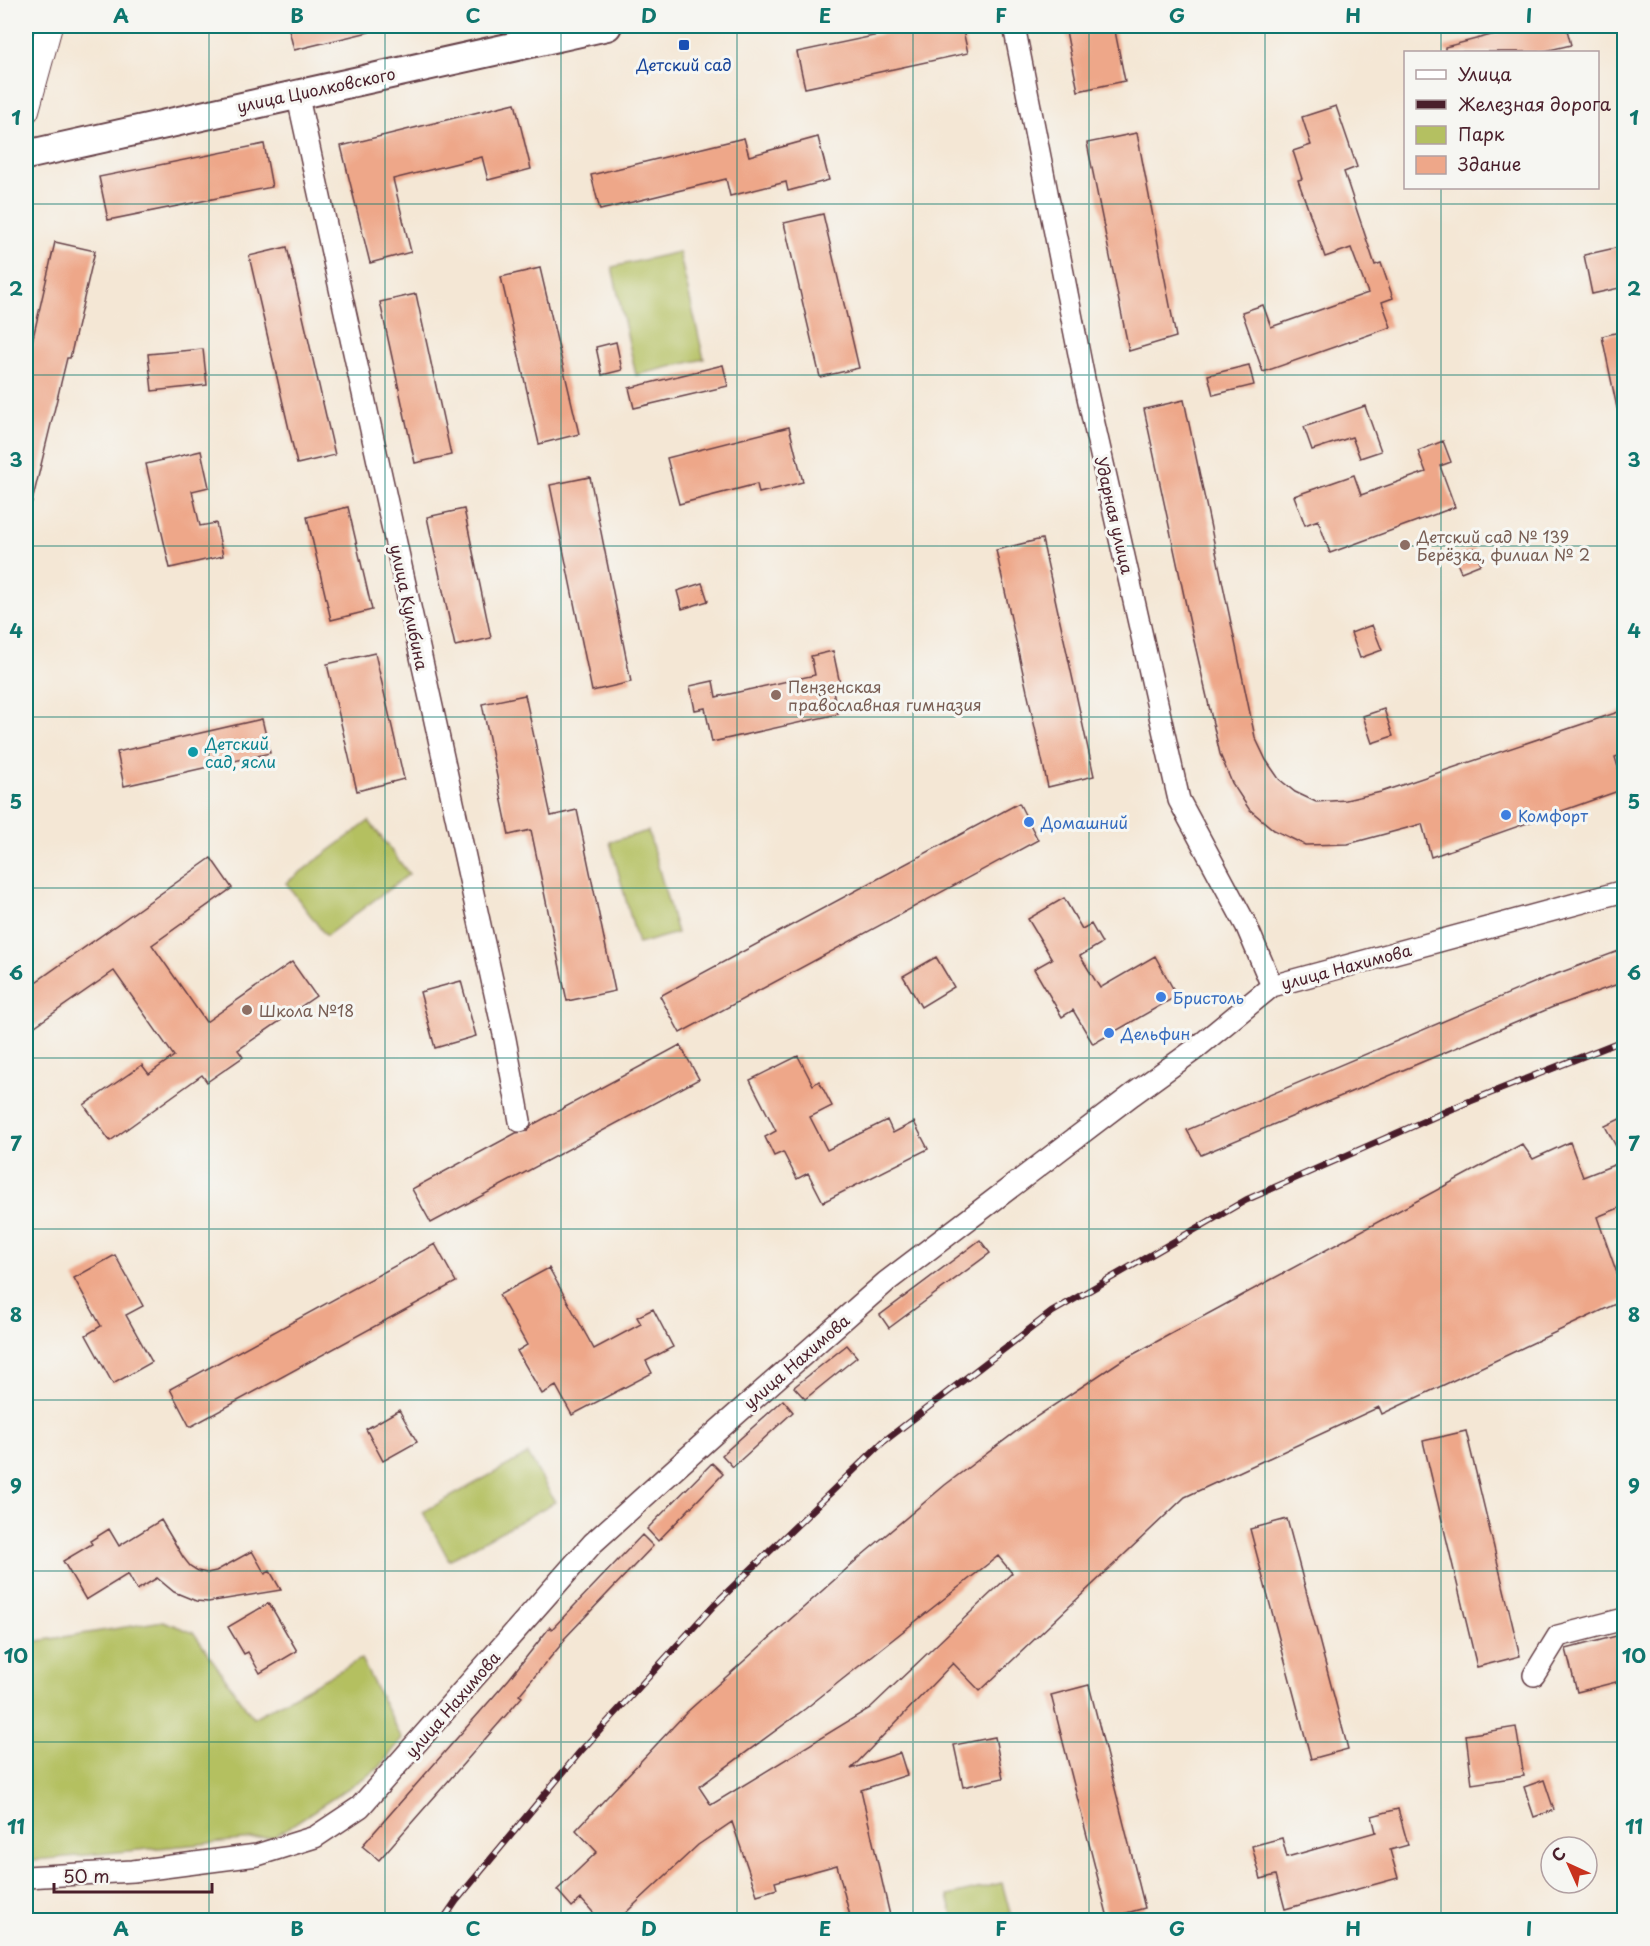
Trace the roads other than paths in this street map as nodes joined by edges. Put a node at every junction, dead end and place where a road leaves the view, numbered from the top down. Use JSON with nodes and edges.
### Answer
{"nodes":[{"id":1,"x":49,"y":26,"type":"edge"},
{"id":2,"x":607,"y":26,"type":"edge"},
{"id":3,"x":1014,"y":26,"type":"edge"},
{"id":4,"x":297,"y":93,"type":"junction"},
{"id":5,"x":26,"y":110,"type":"edge"},
{"id":6,"x":26,"y":154,"type":"edge"},
{"id":7,"x":1624,"y":891,"type":"edge"},
{"id":8,"x":1272,"y":986,"type":"junction"},
{"id":9,"x":520,"y":1120,"type":"dead end"},
{"id":10,"x":1624,"y":1619,"type":"edge"},
{"id":11,"x":1534,"y":1675,"type":"dead end"},
{"id":12,"x":26,"y":1877,"type":"edge"}],
"edges":[{"from":1,"to":5,"type":"street"},
{"from":2,"to":4,"type":"main road","name":"улица Циолковского"},
{"from":3,"to":8,"type":"street","name":"Ударная улица"},
{"from":4,"to":6,"type":"main road","name":"улица Циолковского"},
{"from":4,"to":9,"type":"street","name":"улица Кулибина"},
{"from":7,"to":8,"type":"street","name":"улица Нахимова"},
{"from":8,"to":12,"type":"street","name":"улица Нахимова"},
{"from":10,"to":11,"type":"street"}]}
